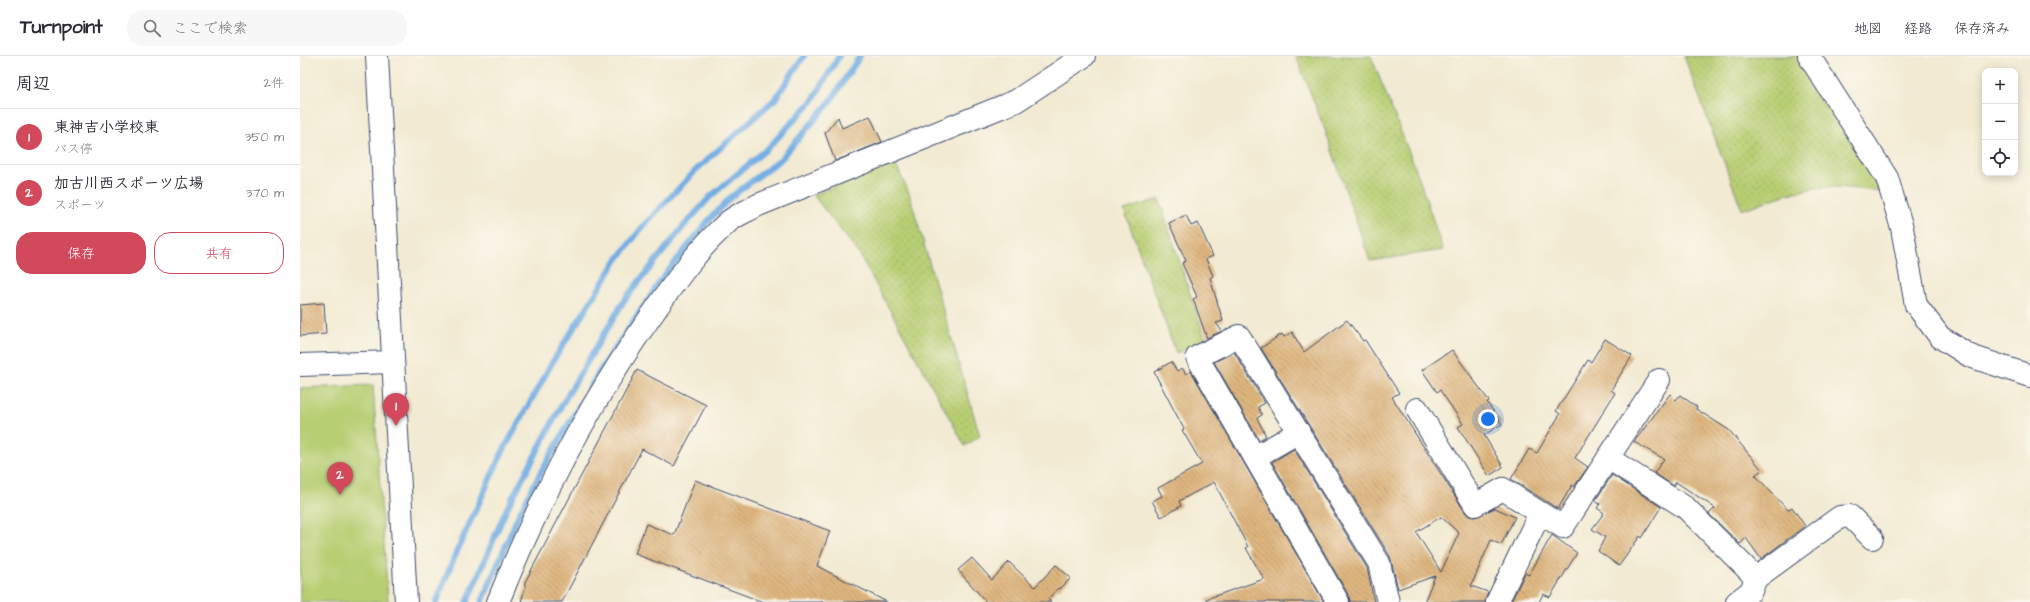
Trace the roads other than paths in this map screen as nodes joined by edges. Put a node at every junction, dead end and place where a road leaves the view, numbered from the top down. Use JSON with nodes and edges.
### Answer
{"nodes":[{"id":1,"x":377,"y":56,"type":"edge"},
{"id":2,"x":1084,"y":56,"type":"edge"},
{"id":3,"x":1810,"y":56,"type":"edge"},
{"id":4,"x":393,"y":362,"type":"junction"},
{"id":5,"x":300,"y":365,"type":"edge"},
{"id":6,"x":2030,"y":376,"type":"edge"},
{"id":7,"x":1659,"y":380,"type":"dead end"},
{"id":8,"x":1416,"y":409,"type":"dead end"},
{"id":9,"x":1299,"y":432,"type":"junction"},
{"id":10,"x":1255,"y":457,"type":"junction"},
{"id":11,"x":1608,"y":458,"type":"junction"},
{"id":12,"x":1540,"y":513,"type":"junction"},
{"id":13,"x":1872,"y":538,"type":"dead end"},
{"id":14,"x":1756,"y":578,"type":"junction"},
{"id":15,"x":406,"y":602,"type":"edge"},
{"id":16,"x":498,"y":602,"type":"edge"},
{"id":17,"x":1338,"y":602,"type":"edge"},
{"id":18,"x":1388,"y":602,"type":"edge"},
{"id":19,"x":1498,"y":602,"type":"edge"},
{"id":20,"x":1736,"y":602,"type":"edge"}],
"edges":[{"from":1,"to":4,"type":"street"},
{"from":2,"to":16,"type":"street"},
{"from":3,"to":6,"type":"street"},
{"from":4,"to":5,"type":"street"},
{"from":4,"to":15,"type":"street"},
{"from":7,"to":11,"type":"street"},
{"from":8,"to":12,"type":"street"},
{"from":9,"to":10,"type":"street"},
{"from":9,"to":10,"type":"street"},
{"from":9,"to":18,"type":"street"},
{"from":10,"to":17,"type":"street"},
{"from":11,"to":12,"type":"street"},
{"from":11,"to":14,"type":"street"},
{"from":12,"to":19,"type":"street"},
{"from":13,"to":14,"type":"street"},
{"from":14,"to":20,"type":"street"}]}
